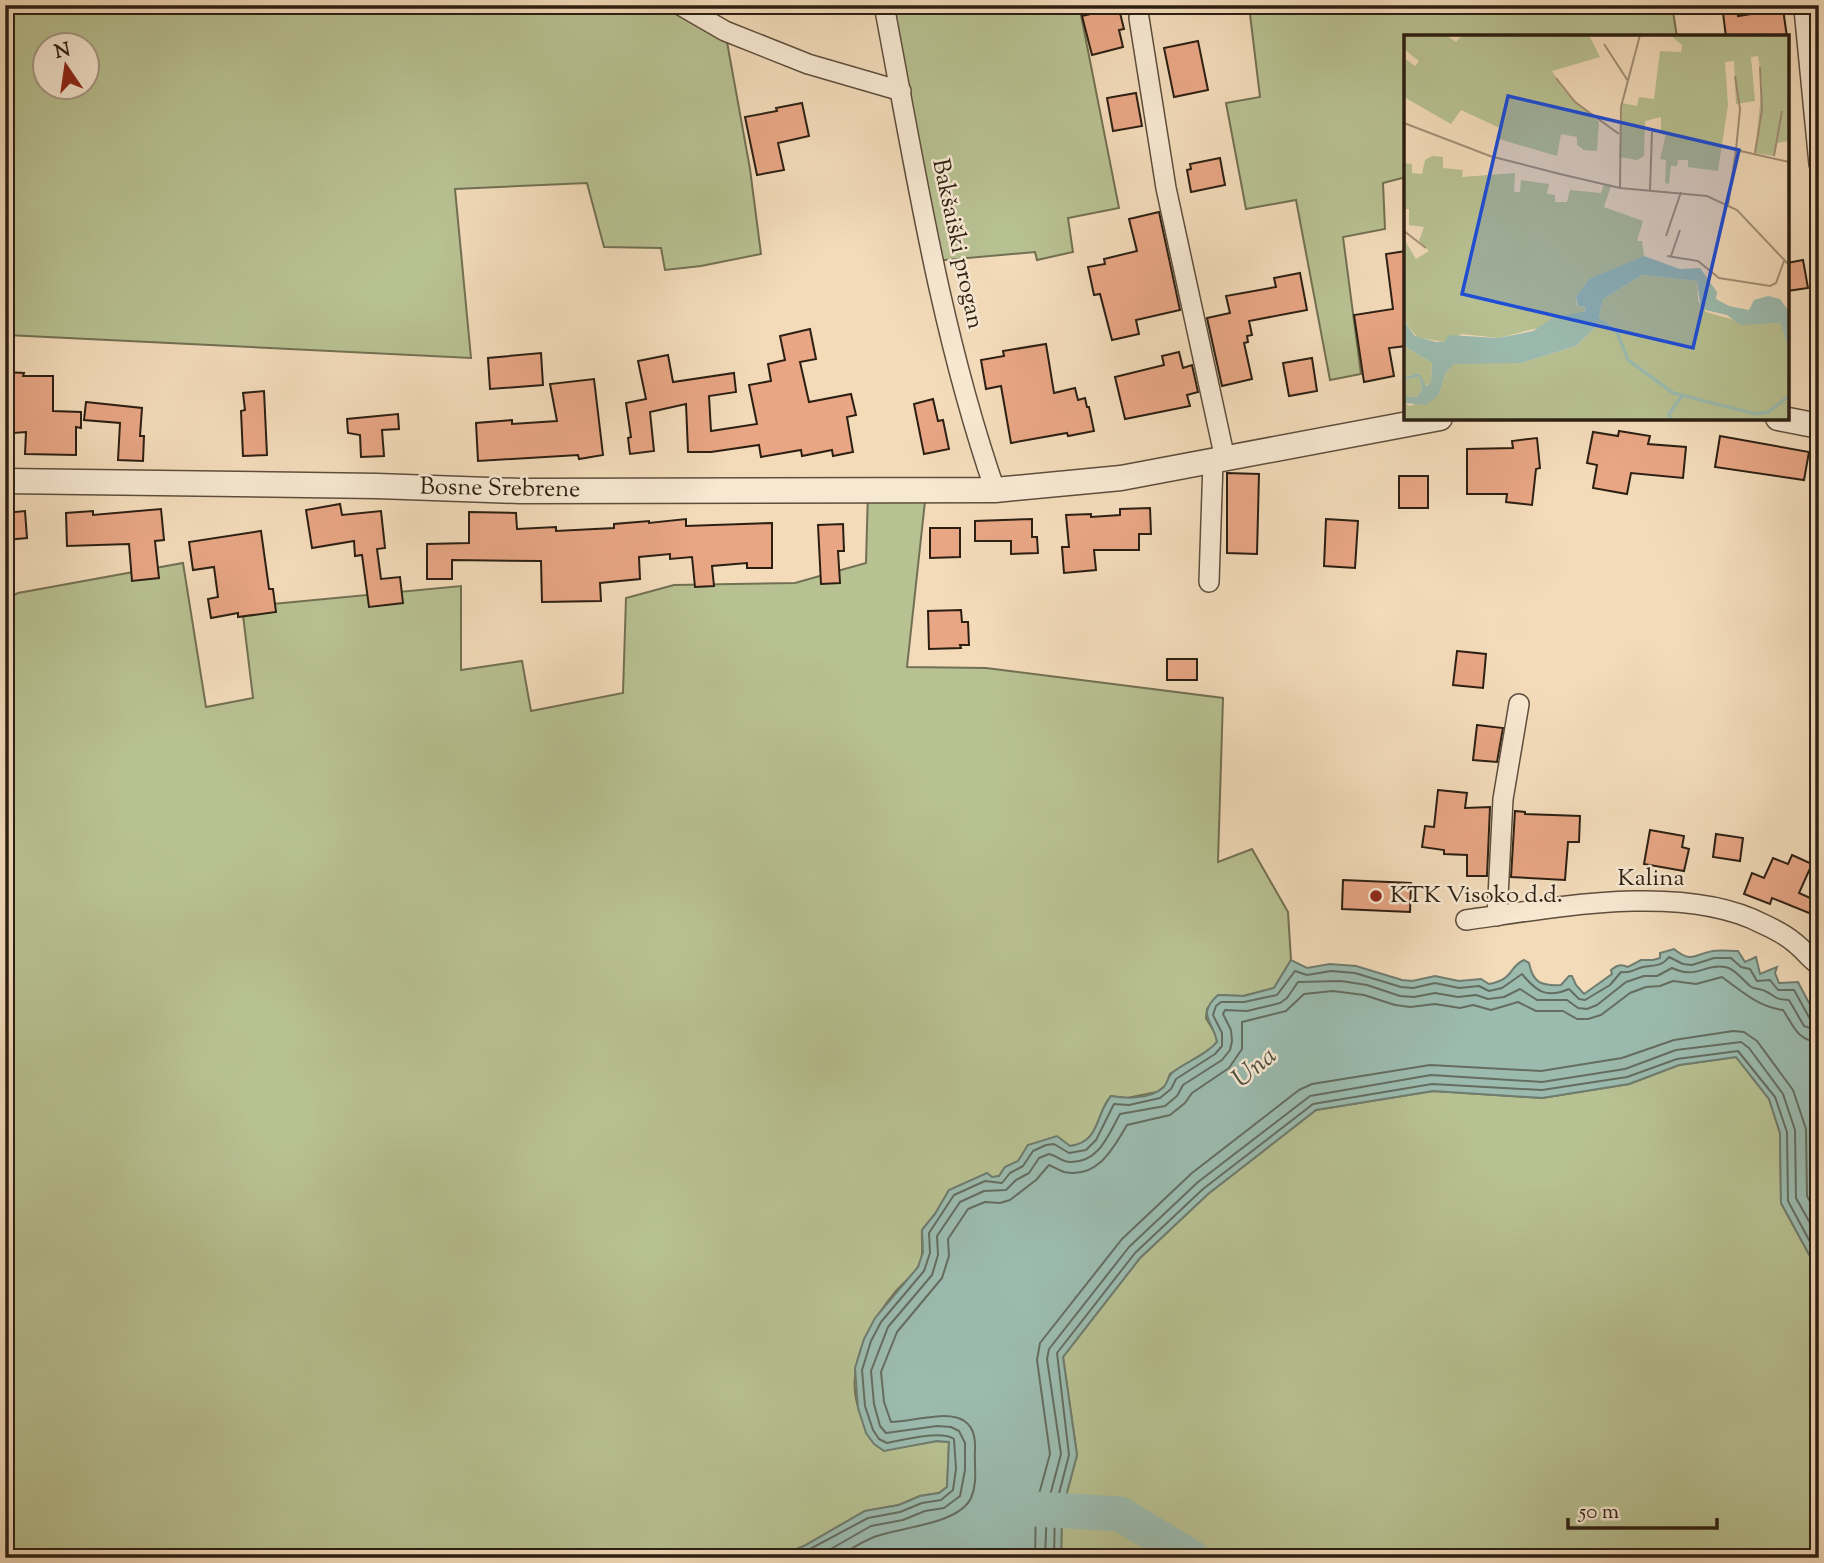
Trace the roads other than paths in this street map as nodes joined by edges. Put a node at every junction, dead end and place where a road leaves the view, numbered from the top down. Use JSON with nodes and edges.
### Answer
{"nodes":[{"id":1,"x":680,"y":5,"type":"edge"},
{"id":2,"x":884,"y":5,"type":"edge"},
{"id":3,"x":1809,"y":7,"type":"edge"},
{"id":4,"x":1139,"y":18,"type":"dead end"},
{"id":5,"x":901,"y":91,"type":"junction"},
{"id":6,"x":1819,"y":164,"type":"edge"},
{"id":7,"x":1430,"y":420,"type":"edge"},
{"id":8,"x":1788,"y":420,"type":"edge"},
{"id":9,"x":1819,"y":426,"type":"edge"},
{"id":10,"x":1219,"y":461,"type":"junction"},
{"id":11,"x":5,"y":481,"type":"edge"},
{"id":12,"x":995,"y":490,"type":"junction"},
{"id":13,"x":1209,"y":582,"type":"dead end"},
{"id":14,"x":1519,"y":704,"type":"dead end"},
{"id":15,"x":1497,"y":916,"type":"junction"},
{"id":16,"x":1466,"y":920,"type":"dead end"},
{"id":17,"x":1819,"y":965,"type":"edge"}],
"edges":[{"from":1,"to":5,"type":"street"},
{"from":2,"to":5,"type":"street","name":"Bakšaiški progan"},
{"from":3,"to":6,"type":"street"},
{"from":4,"to":10,"type":"street"},
{"from":5,"to":12,"type":"street","name":"Bakšaiški progan"},
{"from":7,"to":10,"type":"street","name":"Bosne Srebrene"},
{"from":8,"to":9,"type":"street"},
{"from":10,"to":12,"type":"street","name":"Bosne Srebrene"},
{"from":10,"to":13,"type":"street"},
{"from":11,"to":12,"type":"street","name":"Bosne Srebrene"},
{"from":14,"to":15,"type":"street"},
{"from":15,"to":16,"type":"street","name":"Kalina"},
{"from":15,"to":17,"type":"street","name":"Kalina"}]}
